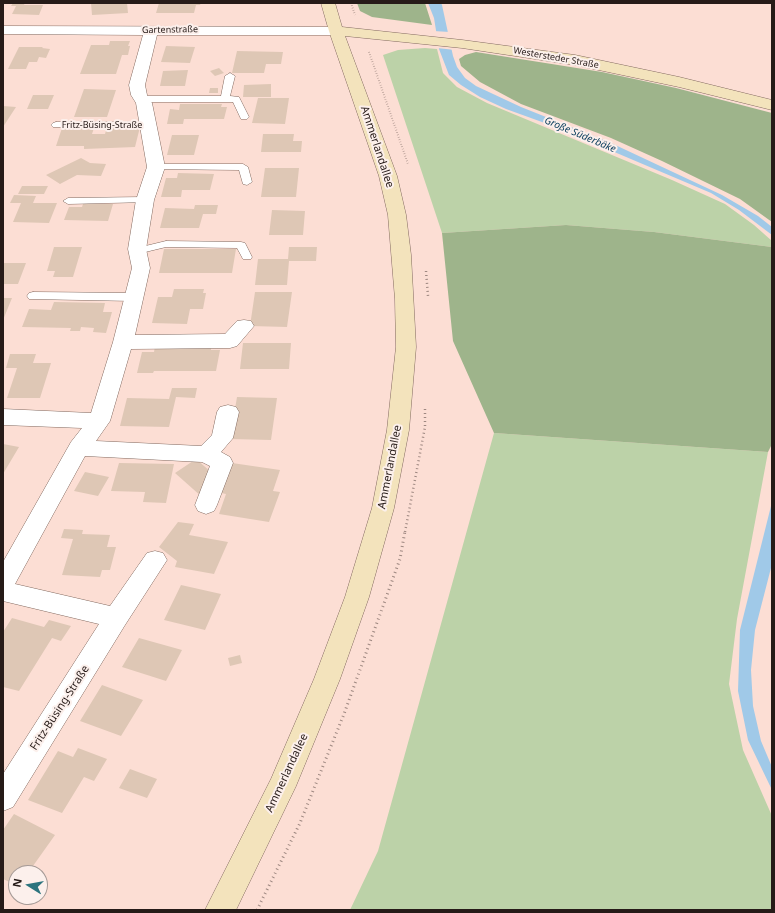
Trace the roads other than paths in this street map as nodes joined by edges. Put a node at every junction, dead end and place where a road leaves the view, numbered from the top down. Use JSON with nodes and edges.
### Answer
{"nodes":[{"id":1,"x":328,"y":3,"type":"edge"},
{"id":2,"x":3,"y":30,"type":"edge"},
{"id":3,"x":151,"y":31,"type":"junction"},
{"id":4,"x":336,"y":31,"type":"junction"},
{"id":5,"x":230,"y":76,"type":"dead end"},
{"id":6,"x":141,"y":98,"type":"junction"},
{"id":7,"x":225,"y":99,"type":"junction"},
{"id":8,"x":772,"y":105,"type":"edge"},
{"id":9,"x":244,"y":117,"type":"dead end"},
{"id":10,"x":56,"y":125,"type":"dead end"},
{"id":11,"x":148,"y":125,"type":"junction"},
{"id":12,"x":156,"y":167,"type":"junction"},
{"id":13,"x":247,"y":182,"type":"dead end"},
{"id":14,"x":145,"y":200,"type":"junction"},
{"id":15,"x":68,"y":201,"type":"dead end"},
{"id":16,"x":137,"y":251,"type":"junction"},
{"id":17,"x":247,"y":257,"type":"dead end"},
{"id":18,"x":33,"y":296,"type":"dead end"},
{"id":19,"x":134,"y":297,"type":"junction"},
{"id":20,"x":244,"y":326,"type":"dead end"},
{"id":21,"x":123,"y":342,"type":"junction"},
{"id":22,"x":228,"y":412,"type":"dead end"},
{"id":23,"x":3,"y":417,"type":"edge"},
{"id":24,"x":99,"y":421,"type":"junction"},
{"id":25,"x":79,"y":448,"type":"junction"},
{"id":26,"x":206,"y":454,"type":"junction"},
{"id":27,"x":206,"y":505,"type":"dead end"},
{"id":28,"x":155,"y":560,"type":"dead end"},
{"id":29,"x":3,"y":584,"type":"edge"},
{"id":30,"x":3,"y":591,"type":"edge"},
{"id":31,"x":116,"y":618,"type":"junction"},
{"id":32,"x":3,"y":798,"type":"edge"},
{"id":33,"x":220,"y":910,"type":"edge"}],
"edges":[{"from":1,"to":4,"type":"main road","name":"Ammerlandallee"},
{"from":2,"to":3,"type":"street","name":"Gartenstraße"},
{"from":3,"to":4,"type":"street","name":"Gartenstraße"},
{"from":3,"to":6,"type":"street","name":"Fritz-Büsing-Straße"},
{"from":4,"to":8,"type":"main road","name":"Westersteder Straße"},
{"from":4,"to":33,"type":"main road","name":"Ammerlandallee"},
{"from":5,"to":7,"type":"lane"},
{"from":6,"to":7,"type":"lane"},
{"from":6,"to":11,"type":"street","name":"Fritz-Büsing-Straße"},
{"from":7,"to":9,"type":"lane"},
{"from":10,"to":11,"type":"lane","name":"Fritz-Büsing-Straße"},
{"from":11,"to":12,"type":"street","name":"Fritz-Büsing-Straße"},
{"from":12,"to":13,"type":"lane"},
{"from":12,"to":14,"type":"street","name":"Fritz-Büsing-Straße"},
{"from":14,"to":15,"type":"lane"},
{"from":14,"to":16,"type":"street","name":"Fritz-Büsing-Straße"},
{"from":16,"to":17,"type":"lane"},
{"from":16,"to":19,"type":"street","name":"Fritz-Büsing-Straße"},
{"from":18,"to":19,"type":"lane"},
{"from":19,"to":21,"type":"street","name":"Fritz-Büsing-Straße"},
{"from":20,"to":21,"type":"street"},
{"from":21,"to":24,"type":"street","name":"Fritz-Büsing-Straße"},
{"from":22,"to":26,"type":"street"},
{"from":23,"to":24,"type":"street"},
{"from":24,"to":25,"type":"street","name":"Fritz-Büsing-Straße"},
{"from":25,"to":26,"type":"street"},
{"from":25,"to":29,"type":"street","name":"Fritz-Büsing-Straße"},
{"from":26,"to":27,"type":"street"},
{"from":28,"to":31,"type":"street","name":"Fritz-Büsing-Straße"},
{"from":30,"to":31,"type":"street"},
{"from":31,"to":32,"type":"street","name":"Fritz-Büsing-Straße"}]}
